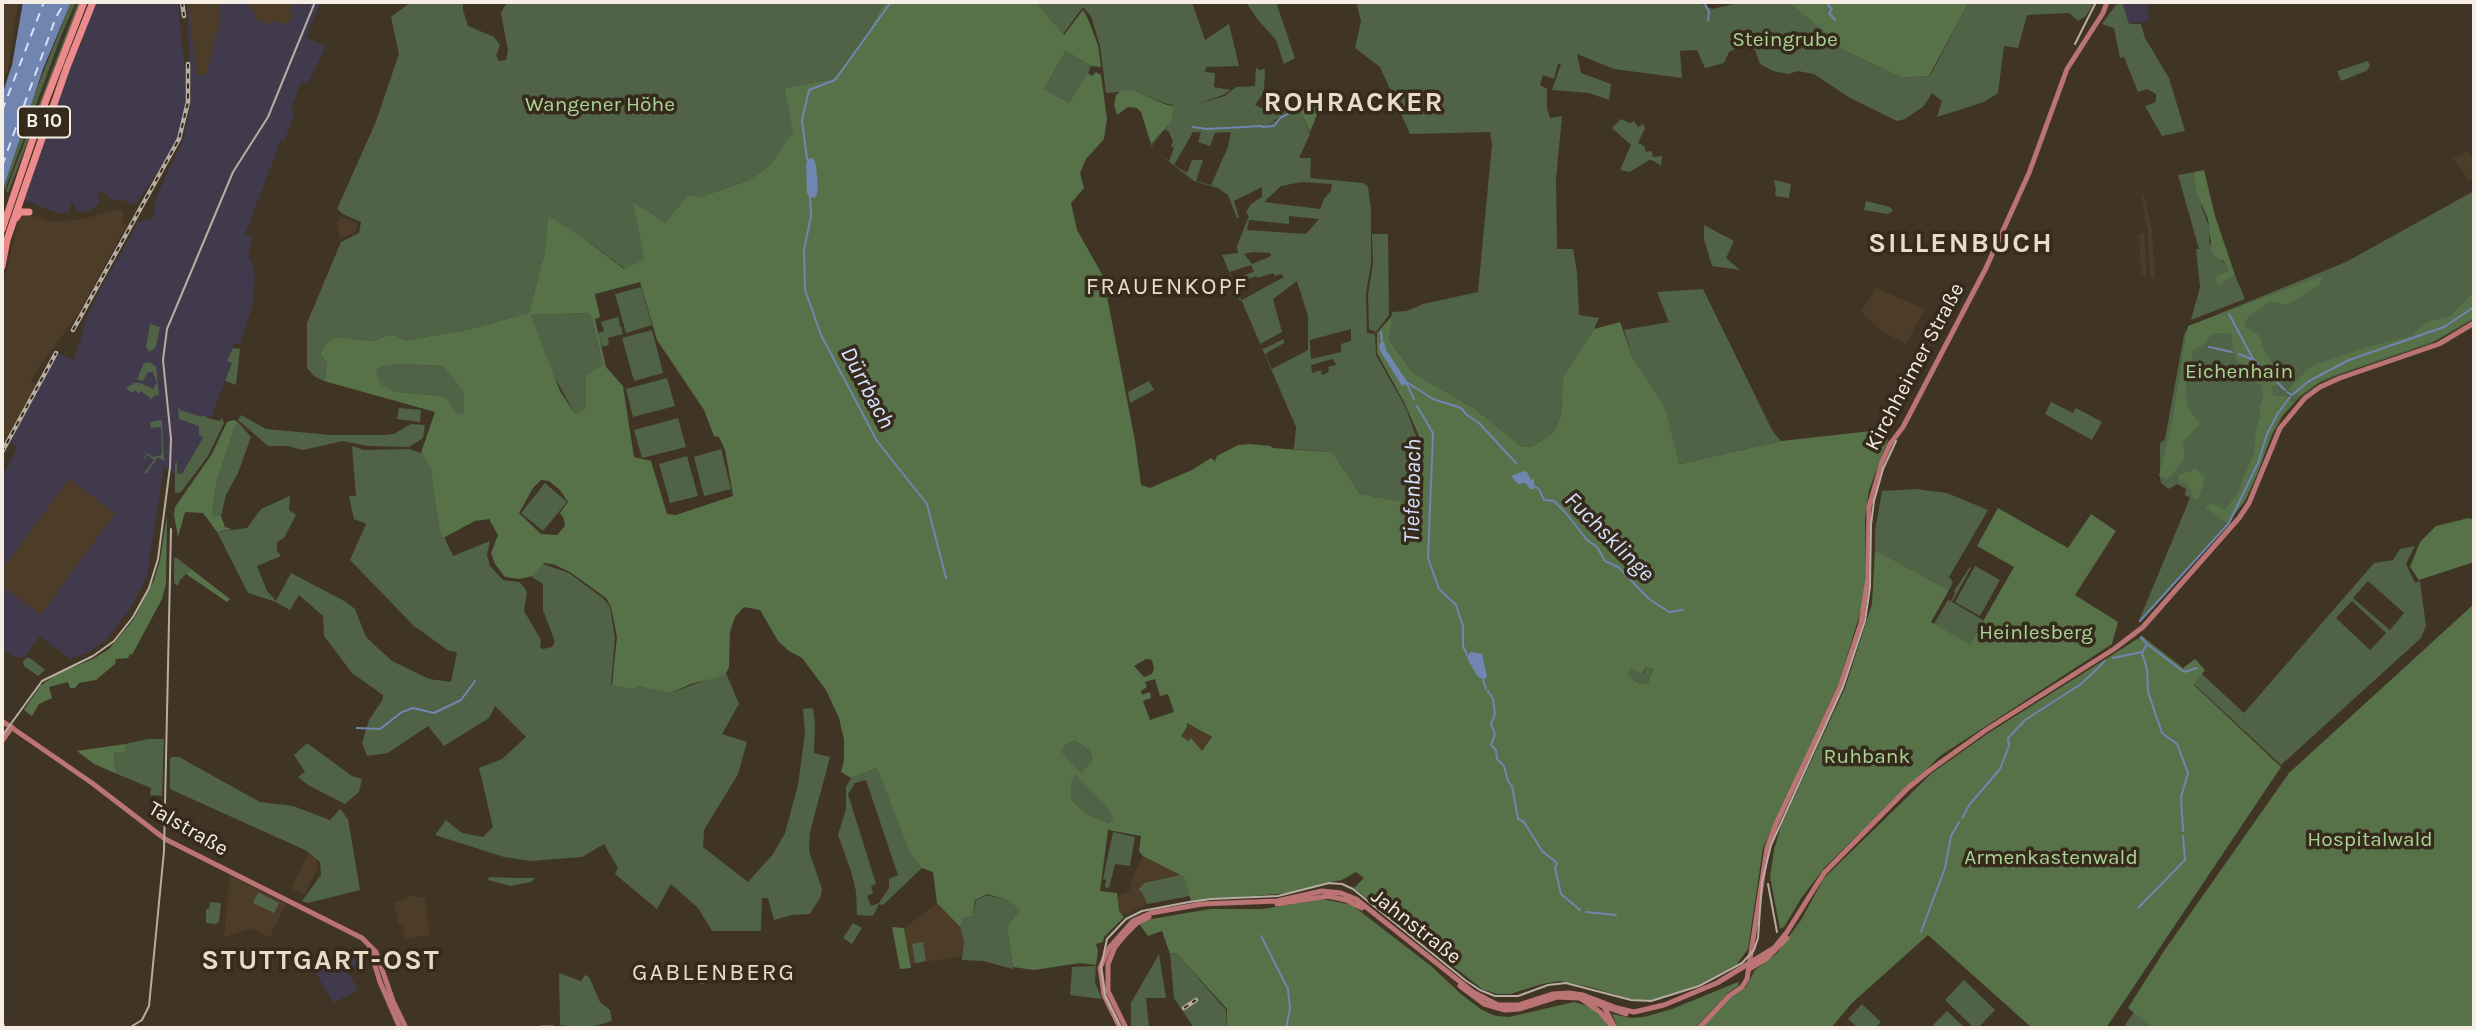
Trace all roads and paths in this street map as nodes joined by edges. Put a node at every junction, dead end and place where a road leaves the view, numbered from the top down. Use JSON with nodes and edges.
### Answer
{"nodes":[{"id":1,"x":84,"y":2,"type":"edge"},
{"id":2,"x":91,"y":2,"type":"edge"},
{"id":3,"x":2107,"y":2,"type":"edge"},
{"id":4,"x":33,"y":140,"type":"junction"},
{"id":5,"x":2,"y":215,"type":"edge"},
{"id":6,"x":2,"y":230,"type":"edge"},
{"id":7,"x":2,"y":244,"type":"edge"},
{"id":8,"x":2,"y":267,"type":"edge"},
{"id":9,"x":2474,"y":323,"type":"edge"},
{"id":10,"x":5,"y":725,"type":"edge"},
{"id":11,"x":2,"y":741,"type":"edge"},
{"id":12,"x":1809,"y":896,"type":"junction"},
{"id":13,"x":1783,"y":938,"type":"junction"},
{"id":14,"x":1782,"y":945,"type":"junction"},
{"id":15,"x":369,"y":946,"type":"junction"},
{"id":16,"x":1752,"y":950,"type":"junction"},
{"id":17,"x":1108,"y":954,"type":"junction"},
{"id":18,"x":1766,"y":954,"type":"junction"},
{"id":19,"x":1749,"y":966,"type":"junction"},
{"id":20,"x":1580,"y":998,"type":"junction"},
{"id":21,"x":1597,"y":999,"type":"junction"},
{"id":22,"x":1603,"y":1007,"type":"junction"},
{"id":23,"x":1620,"y":1013,"type":"junction"},
{"id":24,"x":1614,"y":1026,"type":"edge"},
{"id":25,"x":400,"y":1028,"type":"edge"},
{"id":26,"x":407,"y":1028,"type":"edge"},
{"id":27,"x":541,"y":1028,"type":"edge"},
{"id":28,"x":553,"y":1028,"type":"edge"},
{"id":29,"x":1120,"y":1028,"type":"edge"},
{"id":30,"x":1125,"y":1028,"type":"edge"},
{"id":31,"x":1699,"y":1028,"type":"edge"}],
"edges":[{"from":1,"to":4,"type":"highway","number":"B 10"},
{"from":2,"to":7,"type":"highway","number":"B 10"},
{"from":2,"to":8,"type":"highway"},
{"from":3,"to":16,"type":"main road","name":"Kirchheimer Straße"},
{"from":4,"to":5,"type":"highway"},
{"from":4,"to":6,"type":"highway","number":"B 10"},
{"from":9,"to":12,"type":"main road"},
{"from":10,"to":11,"type":"main road"},
{"from":10,"to":15,"type":"main road","name":"Talstraße"},
{"from":12,"to":13,"type":"main road"},
{"from":12,"to":14,"type":"main road"},
{"from":13,"to":14,"type":"main road"},
{"from":13,"to":18,"type":"main road"},
{"from":14,"to":19,"type":"main road"},
{"from":15,"to":25,"type":"main road"},
{"from":15,"to":26,"type":"main road"},
{"from":16,"to":18,"type":"main road"},
{"from":16,"to":19,"type":"main road","name":"Kirchheimer Straße"},
{"from":17,"to":20,"type":"main road","name":"Jahnstraße"},
{"from":17,"to":21,"type":"main road","name":"Jahnstraße"},
{"from":17,"to":29,"type":"main road"},
{"from":17,"to":30,"type":"main road"},
{"from":18,"to":19,"type":"main road"},
{"from":19,"to":21,"type":"main road","name":"Jahnstraße"},
{"from":19,"to":23,"type":"main road"},
{"from":19,"to":31,"type":"main road","name":"Kirchheimer Straße"},
{"from":20,"to":22,"type":"main road"},
{"from":20,"to":24,"type":"main road"},
{"from":21,"to":22,"type":"main road"},
{"from":22,"to":23,"type":"main road"},
{"from":22,"to":24,"type":"main road"},
{"from":23,"to":24,"type":"main road"},
{"from":27,"to":28,"type":"main road"}]}
